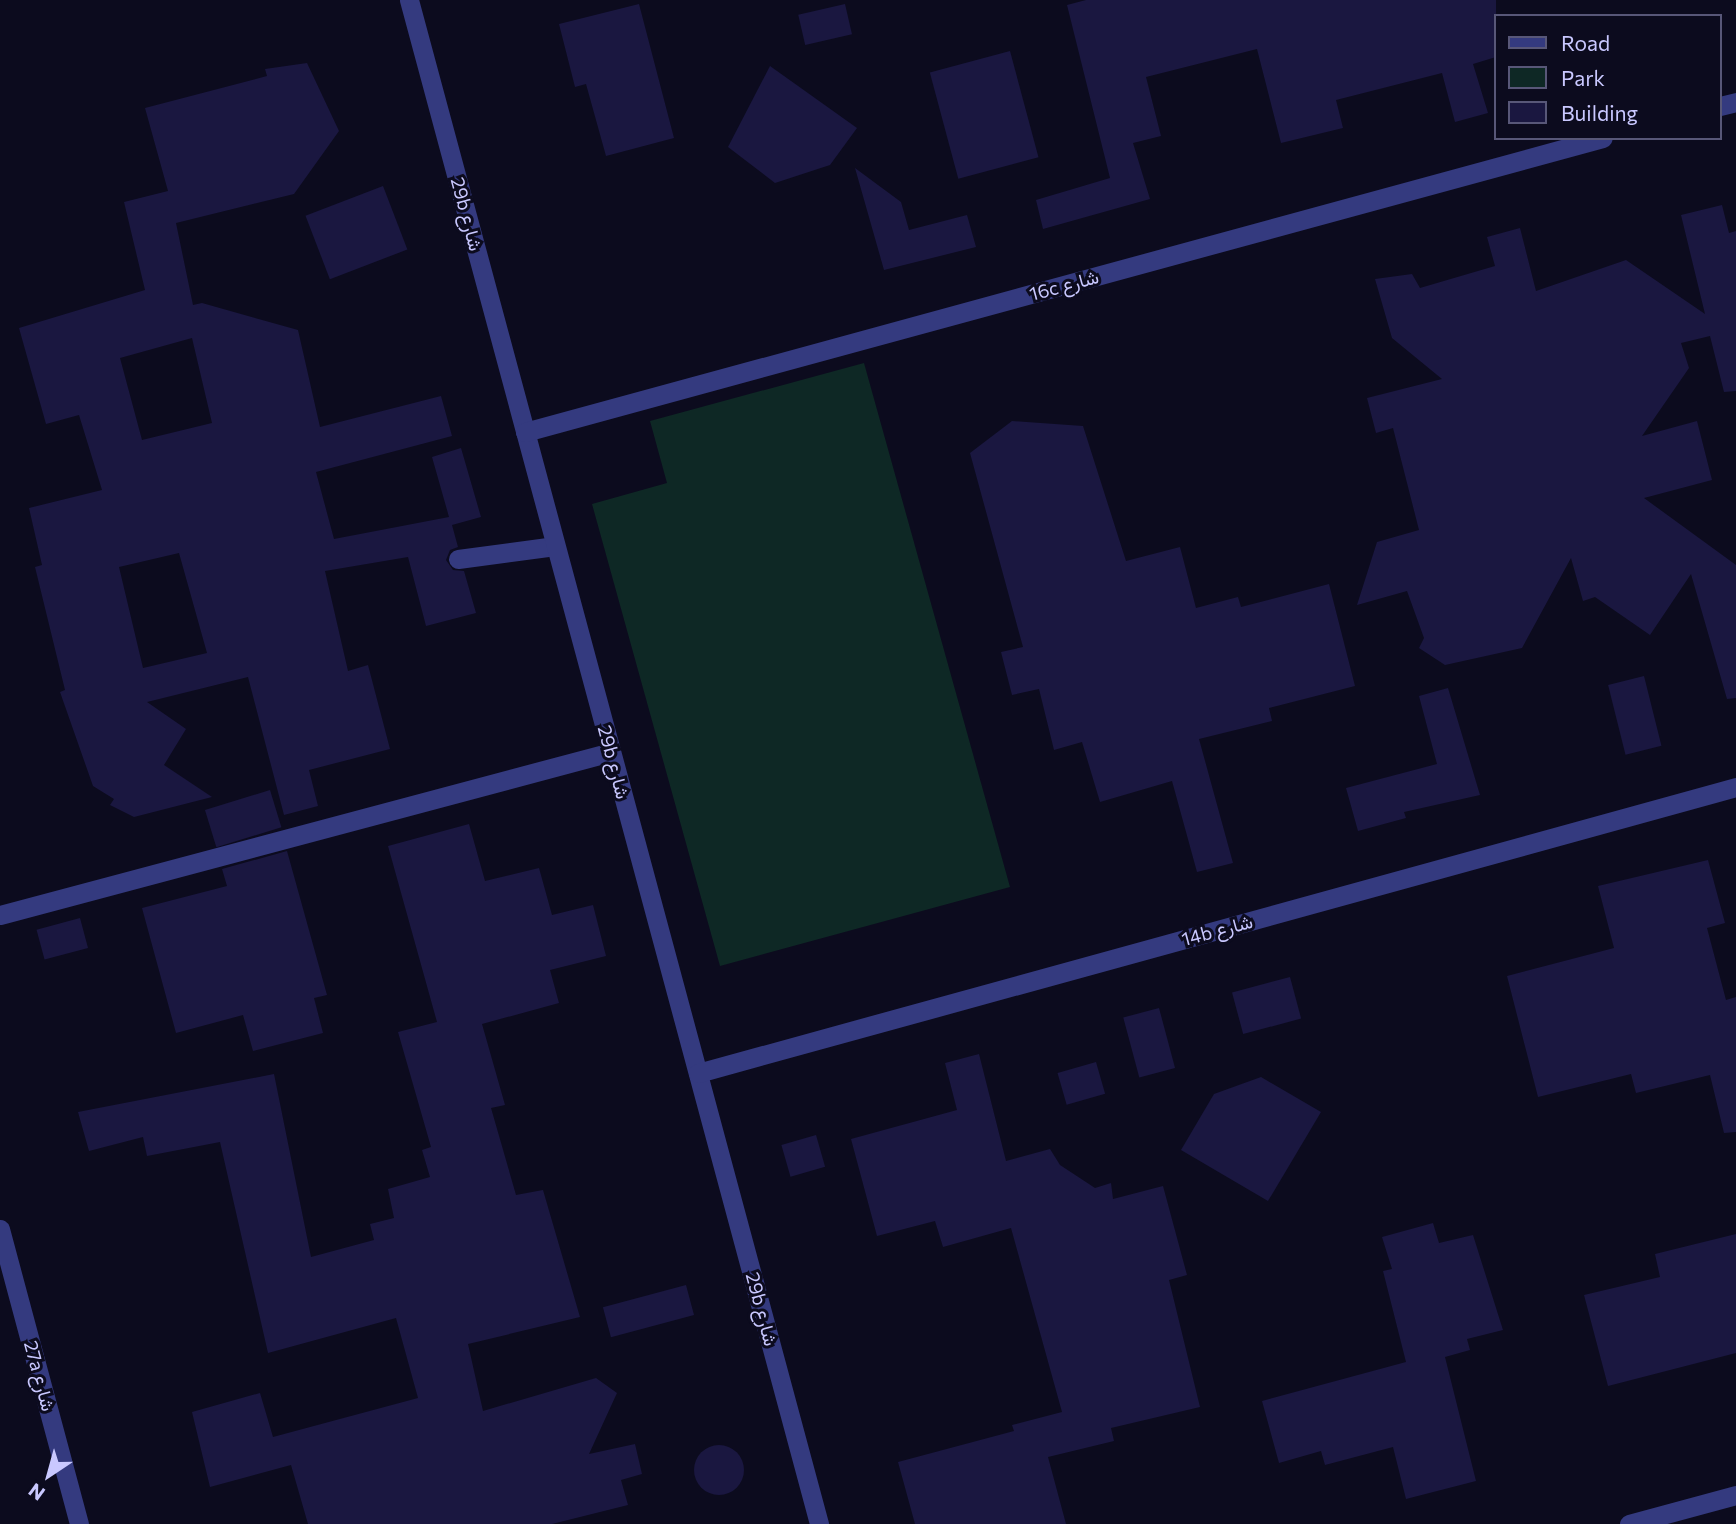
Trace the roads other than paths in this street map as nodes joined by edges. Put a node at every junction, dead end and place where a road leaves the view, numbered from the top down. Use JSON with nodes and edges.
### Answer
{"nodes":[{"id":1,"x":409,"y":0,"type":"edge"},
{"id":2,"x":1596,"y":140,"type":"edge"},
{"id":3,"x":525,"y":432,"type":"junction"},
{"id":4,"x":555,"y":546,"type":"junction"},
{"id":5,"x":458,"y":559,"type":"dead end"},
{"id":6,"x":611,"y":752,"type":"junction"},
{"id":7,"x":1736,"y":787,"type":"edge"},
{"id":8,"x":0,"y":915,"type":"edge"},
{"id":9,"x":698,"y":1073,"type":"junction"},
{"id":10,"x":0,"y":1228,"type":"edge"},
{"id":11,"x":3,"y":1255,"type":"edge"},
{"id":12,"x":9,"y":1301,"type":"edge"},
{"id":13,"x":1736,"y":1495,"type":"edge"},
{"id":14,"x":79,"y":1524,"type":"edge"},
{"id":15,"x":819,"y":1524,"type":"edge"},
{"id":16,"x":1629,"y":1524,"type":"edge"}],
"edges":[{"from":1,"to":3,"type":"street","name":"29b شارع"},
{"from":2,"to":3,"type":"street","name":"16c شارع"},
{"from":3,"to":4,"type":"street","name":"29b شارع"},
{"from":4,"to":5,"type":"street"},
{"from":4,"to":6,"type":"street","name":"29b شارع"},
{"from":6,"to":8,"type":"street"},
{"from":6,"to":9,"type":"street","name":"29b شارع"},
{"from":7,"to":9,"type":"street","name":"14b شارع"},
{"from":9,"to":15,"type":"street","name":"29b شارع"},
{"from":10,"to":11,"type":"street","name":"27a شارع"},
{"from":11,"to":12,"type":"street","name":"27a شارع"},
{"from":12,"to":14,"type":"street","name":"27a شارع"},
{"from":13,"to":16,"type":"street"}]}
